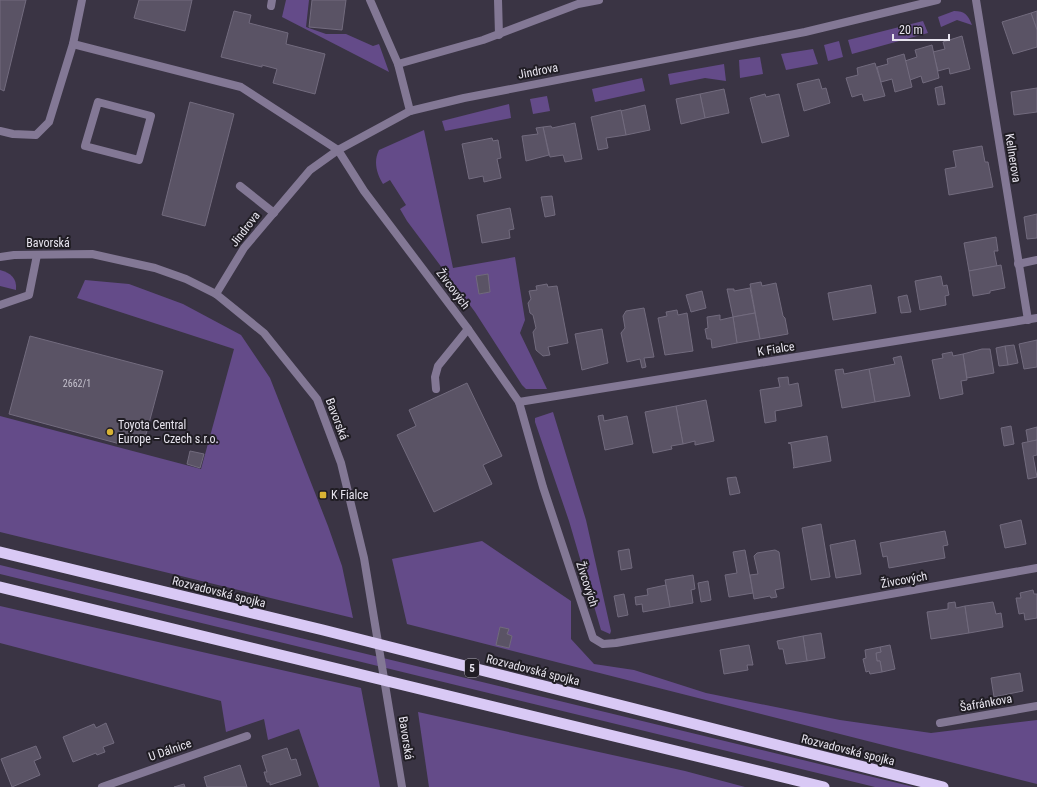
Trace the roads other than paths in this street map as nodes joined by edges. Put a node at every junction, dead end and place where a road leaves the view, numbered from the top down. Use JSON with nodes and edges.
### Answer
{"nodes":[{"id":1,"x":82,"y":0,"type":"edge"},
{"id":2,"x":370,"y":0,"type":"edge"},
{"id":3,"x":498,"y":0,"type":"edge"},
{"id":4,"x":599,"y":0,"type":"edge"},
{"id":5,"x":937,"y":0,"type":"edge"},
{"id":6,"x":976,"y":0,"type":"edge"},
{"id":7,"x":498,"y":35,"type":"junction"},
{"id":8,"x":73,"y":44,"type":"junction"},
{"id":9,"x":398,"y":64,"type":"junction"},
{"id":10,"x":410,"y":111,"type":"junction"},
{"id":11,"x":151,"y":116,"type":"joint"},
{"id":12,"x":0,"y":131,"type":"edge"},
{"id":13,"x":338,"y":150,"type":"junction"},
{"id":14,"x":240,"y":186,"type":"dead end"},
{"id":15,"x":274,"y":213,"type":"junction"},
{"id":16,"x":37,"y":255,"type":"junction"},
{"id":17,"x":0,"y":257,"type":"edge"},
{"id":18,"x":1037,"y":260,"type":"edge"},
{"id":19,"x":1018,"y":264,"type":"junction"},
{"id":20,"x":216,"y":294,"type":"junction"},
{"id":21,"x":0,"y":305,"type":"edge"},
{"id":22,"x":1037,"y":318,"type":"edge"},
{"id":23,"x":1028,"y":320,"type":"junction"},
{"id":24,"x":468,"y":329,"type":"junction"},
{"id":25,"x":436,"y":390,"type":"dead end"},
{"id":26,"x":519,"y":402,"type":"junction"},
{"id":27,"x":0,"y":552,"type":"edge"},
{"id":28,"x":1037,"y":568,"type":"edge"},
{"id":29,"x":0,"y":587,"type":"edge"},
{"id":30,"x":1037,"y":706,"type":"edge"},
{"id":31,"x":940,"y":723,"type":"dead end"},
{"id":32,"x":246,"y":736,"type":"dead end"},
{"id":33,"x":102,"y":787,"type":"edge"},
{"id":34,"x":402,"y":787,"type":"edge"},
{"id":35,"x":824,"y":787,"type":"edge"},
{"id":36,"x":944,"y":787,"type":"edge"}],
"edges":[{"from":1,"to":8,"type":"street"},
{"from":2,"to":9,"type":"street"},
{"from":3,"to":7,"type":"street"},
{"from":4,"to":7,"type":"street"},
{"from":5,"to":10,"type":"street","name":"Jindrova"},
{"from":6,"to":19,"type":"street","name":"Kellnerova"},
{"from":7,"to":9,"type":"street"},
{"from":8,"to":12,"type":"street"},
{"from":8,"to":13,"type":"street"},
{"from":9,"to":10,"type":"street"},
{"from":10,"to":13,"type":"street","name":"Jindrova"},
{"from":11,"to":11,"type":"street"},
{"from":13,"to":15,"type":"street","name":"Jindrova"},
{"from":13,"to":24,"type":"street","name":"Živcových"},
{"from":14,"to":15,"type":"street"},
{"from":15,"to":20,"type":"street","name":"Jindrova"},
{"from":16,"to":17,"type":"street","name":"Bavorská"},
{"from":16,"to":20,"type":"street","name":"Bavorská"},
{"from":16,"to":21,"type":"street"},
{"from":18,"to":19,"type":"street"},
{"from":19,"to":23,"type":"street","name":"Kellnerova"},
{"from":20,"to":34,"type":"street","name":"Bavorská"},
{"from":22,"to":23,"type":"street","name":"K Fialce"},
{"from":23,"to":26,"type":"street","name":"K Fialce"},
{"from":24,"to":25,"type":"street"},
{"from":24,"to":26,"type":"street","name":"Živcových"},
{"from":26,"to":28,"type":"street","name":"Živcových"},
{"from":27,"to":36,"type":"highway","name":"Rozvadovská spojka","number":"5"},
{"from":29,"to":35,"type":"highway"},
{"from":30,"to":31,"type":"street","name":"Šafránkova"},
{"from":32,"to":33,"type":"street","name":"U Dálnice"}]}
